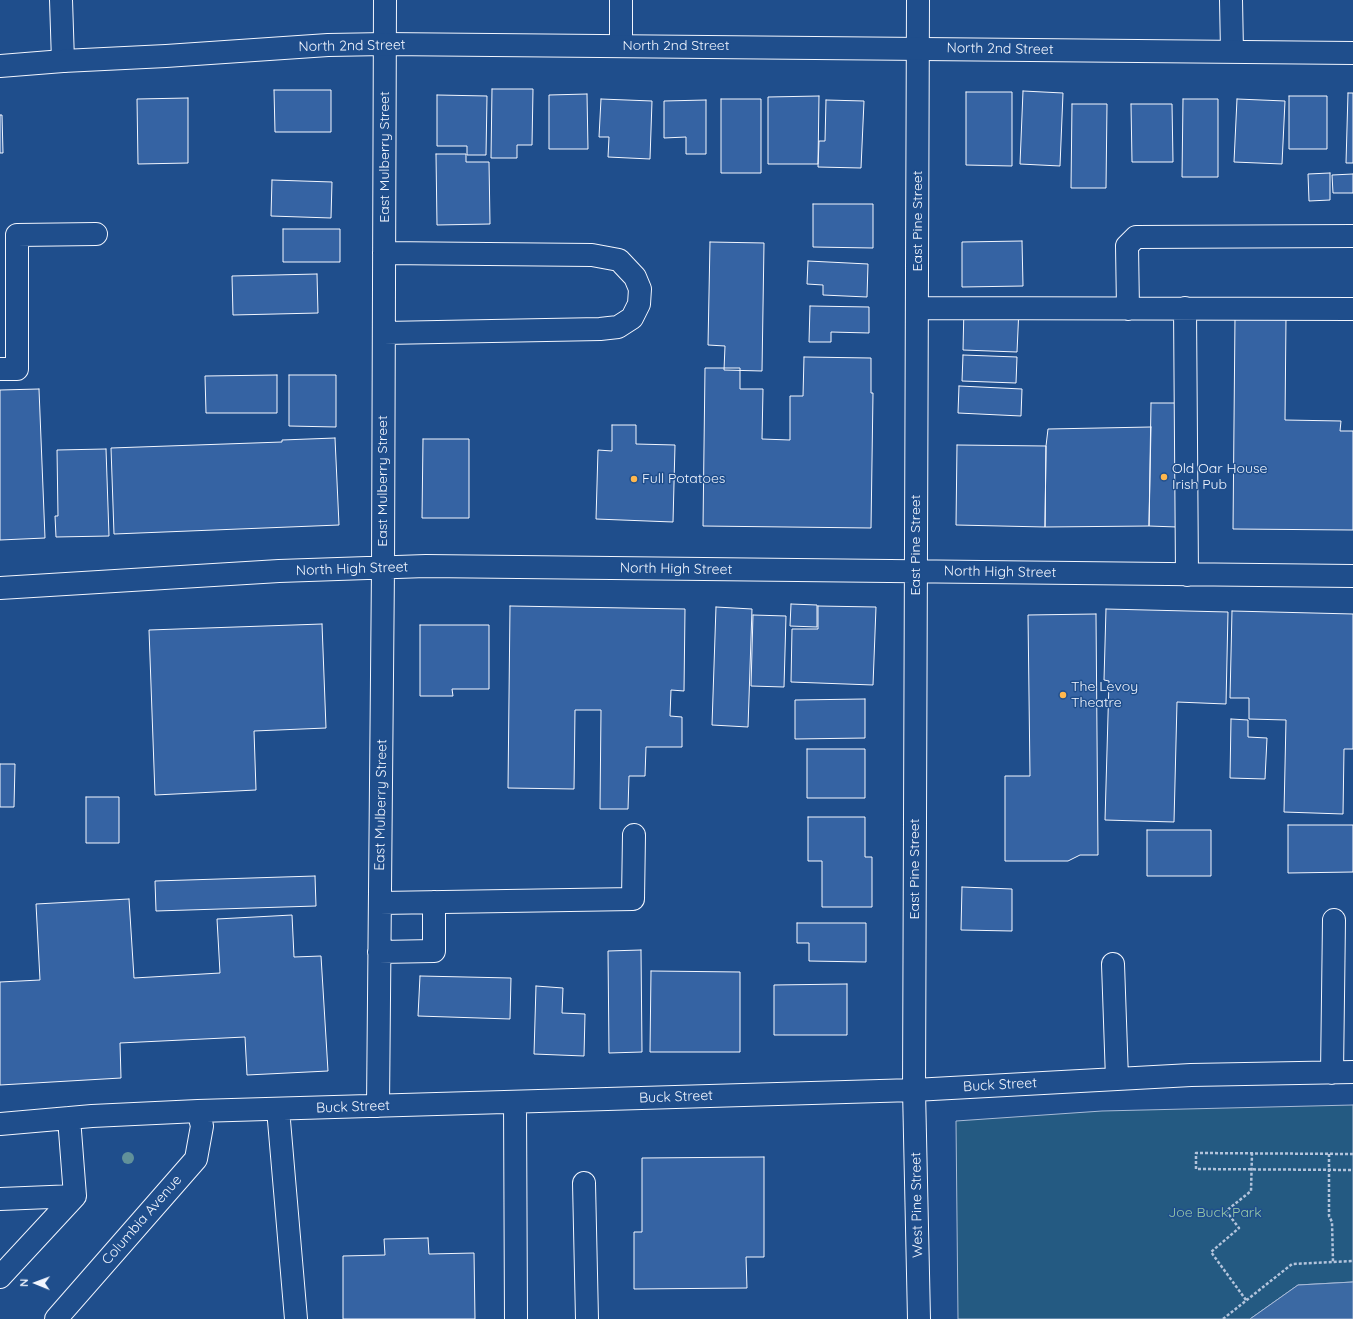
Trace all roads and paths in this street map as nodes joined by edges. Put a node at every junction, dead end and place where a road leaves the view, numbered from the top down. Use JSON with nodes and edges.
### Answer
{"nodes":[{"id":1,"x":61,"y":0,"type":"edge"},
{"id":2,"x":385,"y":0,"type":"edge"},
{"id":3,"x":621,"y":0,"type":"edge"},
{"id":4,"x":918,"y":0,"type":"edge"},
{"id":5,"x":1232,"y":0,"type":"edge"},
{"id":6,"x":385,"y":44,"type":"junction"},
{"id":7,"x":621,"y":46,"type":"junction"},
{"id":8,"x":918,"y":48,"type":"junction"},
{"id":9,"x":1232,"y":51,"type":"junction"},
{"id":10,"x":1353,"y":52,"type":"edge"},
{"id":11,"x":64,"y":61,"type":"junction"},
{"id":12,"x":0,"y":66,"type":"edge"},
{"id":13,"x":96,"y":234,"type":"dead end"},
{"id":14,"x":8,"y":235,"type":"edge"},
{"id":15,"x":1353,"y":236,"type":"edge"},
{"id":16,"x":384,"y":253,"type":"junction"},
{"id":17,"x":917,"y":308,"type":"junction"},
{"id":18,"x":1185,"y":308,"type":"junction"},
{"id":19,"x":1128,"y":309,"type":"junction"},
{"id":20,"x":1353,"y":309,"type":"edge"},
{"id":21,"x":384,"y":333,"type":"junction"},
{"id":22,"x":0,"y":369,"type":"edge"},
{"id":23,"x":383,"y":568,"type":"junction"},
{"id":24,"x":916,"y":571,"type":"junction"},
{"id":25,"x":1187,"y":575,"type":"junction"},
{"id":26,"x":1353,"y":576,"type":"edge"},
{"id":27,"x":0,"y":588,"type":"edge"},
{"id":28,"x":634,"y":835,"type":"dead end"},
{"id":29,"x":434,"y":902,"type":"junction"},
{"id":30,"x":380,"y":904,"type":"junction"},
{"id":31,"x":1334,"y":920,"type":"dead end"},
{"id":32,"x":379,"y":952,"type":"junction"},
{"id":33,"x":1114,"y":964,"type":"dead end"},
{"id":34,"x":1353,"y":1072,"type":"edge"},
{"id":35,"x":1332,"y":1073,"type":"junction"},
{"id":36,"x":1117,"y":1079,"type":"junction"},
{"id":37,"x":914,"y":1090,"type":"junction"},
{"id":38,"x":515,"y":1102,"type":"junction"},
{"id":39,"x":378,"y":1106,"type":"junction"},
{"id":40,"x":278,"y":1109,"type":"junction"},
{"id":41,"x":198,"y":1111,"type":"junction"},
{"id":42,"x":69,"y":1118,"type":"junction"},
{"id":43,"x":0,"y":1124,"type":"edge"},
{"id":44,"x":1252,"y":1153,"type":"junction"},
{"id":45,"x":1329,"y":1154,"type":"junction"},
{"id":46,"x":1353,"y":1154,"type":"edge"},
{"id":47,"x":1252,"y":1169,"type":"junction"},
{"id":48,"x":1329,"y":1169,"type":"junction"},
{"id":49,"x":1353,"y":1170,"type":"edge"},
{"id":50,"x":584,"y":1183,"type":"dead end"},
{"id":51,"x":75,"y":1196,"type":"junction"},
{"id":52,"x":0,"y":1199,"type":"edge"},
{"id":53,"x":1353,"y":1261,"type":"edge"},
{"id":54,"x":1333,"y":1262,"type":"junction"},
{"id":55,"x":0,"y":1276,"type":"edge"},
{"id":56,"x":1246,"y":1300,"type":"junction"},
{"id":57,"x":56,"y":1319,"type":"edge"},
{"id":58,"x":296,"y":1319,"type":"edge"},
{"id":59,"x":516,"y":1319,"type":"edge"},
{"id":60,"x":587,"y":1319,"type":"edge"},
{"id":61,"x":920,"y":1319,"type":"edge"},
{"id":62,"x":1223,"y":1319,"type":"edge"}],
"edges":[{"from":1,"to":11,"type":"street"},
{"from":2,"to":6,"type":"street","name":"East Mulberry Street"},
{"from":3,"to":7,"type":"street"},
{"from":4,"to":8,"type":"street","name":"East Pine Street"},
{"from":5,"to":9,"type":"street"},
{"from":6,"to":7,"type":"street","name":"North 2nd Street"},
{"from":6,"to":11,"type":"street","name":"North 2nd Street"},
{"from":6,"to":16,"type":"street","name":"East Mulberry Street"},
{"from":7,"to":8,"type":"street","name":"North 2nd Street"},
{"from":8,"to":9,"type":"street","name":"North 2nd Street"},
{"from":8,"to":17,"type":"street","name":"East Pine Street"},
{"from":9,"to":10,"type":"street","name":"North 2nd Street"},
{"from":11,"to":12,"type":"street","name":"North 2nd Street"},
{"from":13,"to":14,"type":"street"},
{"from":14,"to":22,"type":"street"},
{"from":15,"to":19,"type":"street"},
{"from":16,"to":21,"type":"street","name":"East Mulberry Street"},
{"from":16,"to":21,"type":"street"},
{"from":17,"to":19,"type":"street"},
{"from":17,"to":24,"type":"street","name":"East Pine Street"},
{"from":18,"to":19,"type":"street"},
{"from":18,"to":20,"type":"street"},
{"from":18,"to":25,"type":"street"},
{"from":21,"to":23,"type":"street","name":"East Mulberry Street"},
{"from":23,"to":24,"type":"street","name":"North High Street"},
{"from":23,"to":27,"type":"street","name":"North High Street"},
{"from":23,"to":30,"type":"street","name":"East Mulberry Street"},
{"from":24,"to":25,"type":"street","name":"North High Street"},
{"from":24,"to":37,"type":"street","name":"East Pine Street"},
{"from":25,"to":26,"type":"street","name":"North High Street"},
{"from":28,"to":29,"type":"street"},
{"from":29,"to":30,"type":"street"},
{"from":29,"to":32,"type":"street"},
{"from":30,"to":32,"type":"street","name":"East Mulberry Street"},
{"from":31,"to":35,"type":"street"},
{"from":32,"to":39,"type":"street","name":"East Mulberry Street"},
{"from":33,"to":36,"type":"street"},
{"from":34,"to":35,"type":"street","name":"Buck Street"},
{"from":35,"to":36,"type":"street","name":"Buck Street"},
{"from":36,"to":37,"type":"street","name":"Buck Street"},
{"from":37,"to":38,"type":"street","name":"Buck Street"},
{"from":37,"to":61,"type":"street","name":"West Pine Street"},
{"from":38,"to":39,"type":"street","name":"Buck Street"},
{"from":38,"to":59,"type":"street"},
{"from":39,"to":40,"type":"street","name":"Buck Street"},
{"from":40,"to":41,"type":"street","name":"Buck Street"},
{"from":40,"to":58,"type":"street"},
{"from":41,"to":42,"type":"street","name":"Buck Street"},
{"from":41,"to":57,"type":"street","name":"Columbia Avenue"},
{"from":42,"to":43,"type":"street","name":"Buck Street"},
{"from":42,"to":51,"type":"street"},
{"from":44,"to":45,"type":"path"},
{"from":44,"to":47,"type":"path"},
{"from":44,"to":47,"type":"path"},
{"from":45,"to":46,"type":"path"},
{"from":45,"to":48,"type":"path"},
{"from":47,"to":48,"type":"path"},
{"from":47,"to":56,"type":"path"},
{"from":48,"to":49,"type":"path"},
{"from":48,"to":54,"type":"path"},
{"from":50,"to":60,"type":"street"},
{"from":51,"to":52,"type":"street"},
{"from":51,"to":55,"type":"street"},
{"from":53,"to":54,"type":"path"},
{"from":54,"to":56,"type":"path"},
{"from":56,"to":62,"type":"path"}]}
